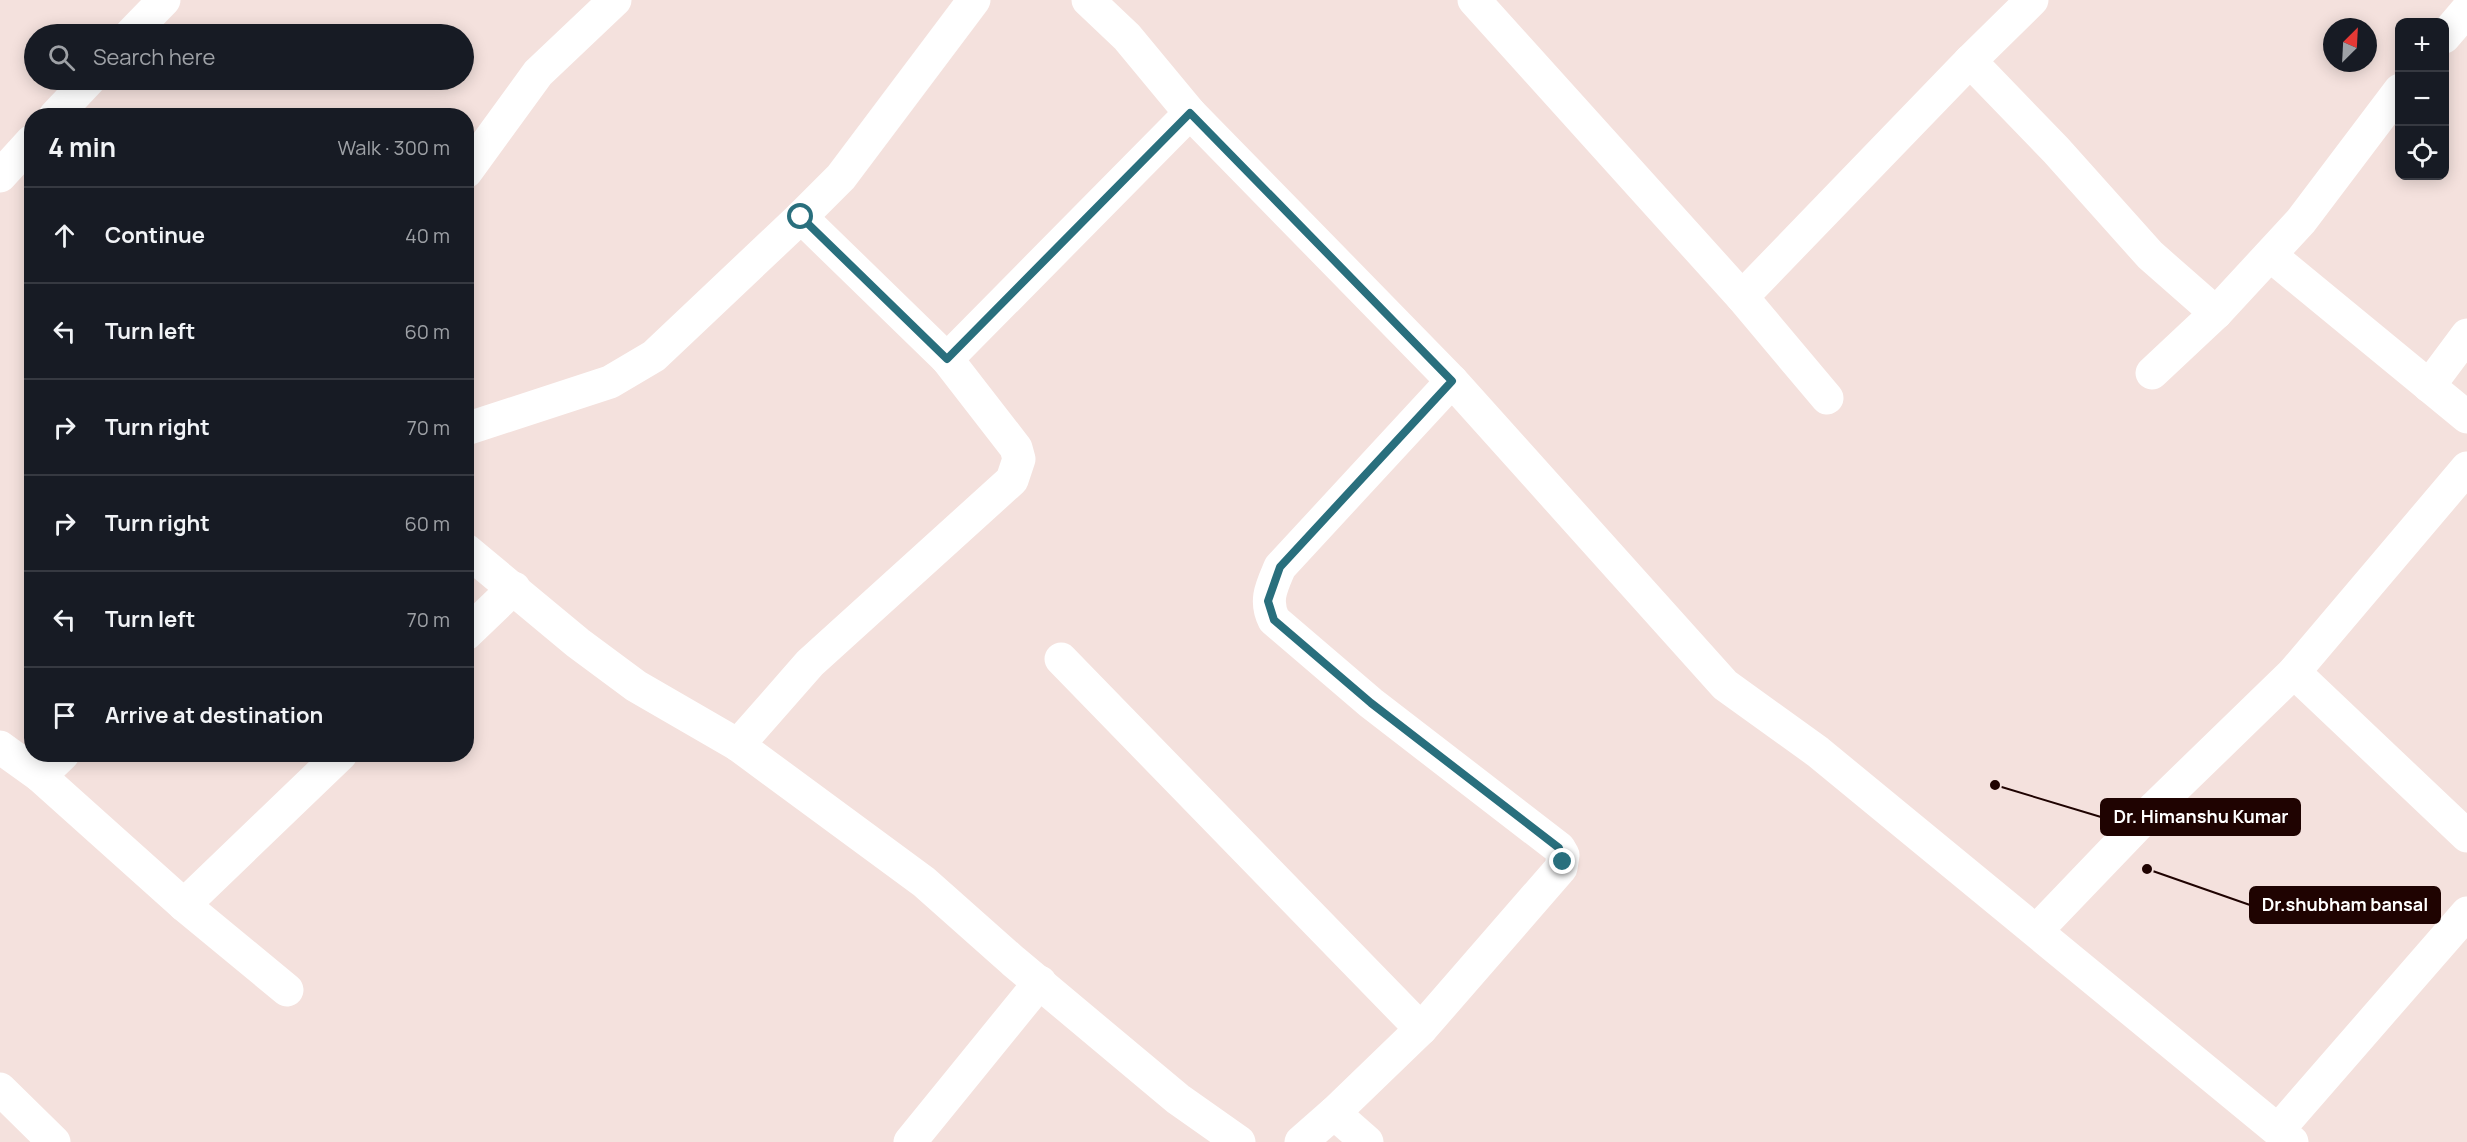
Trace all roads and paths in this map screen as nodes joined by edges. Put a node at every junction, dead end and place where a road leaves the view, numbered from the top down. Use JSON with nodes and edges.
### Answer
{"nodes":[{"id":1,"x":164,"y":0,"type":"edge"},
{"id":2,"x":615,"y":0,"type":"edge"},
{"id":3,"x":974,"y":0,"type":"edge"},
{"id":4,"x":1088,"y":0,"type":"edge"},
{"id":5,"x":1474,"y":0,"type":"edge"},
{"id":6,"x":2032,"y":0,"type":"edge"},
{"id":7,"x":2467,"y":10,"type":"edge"},
{"id":8,"x":141,"y":24,"type":"edge"},
{"id":9,"x":2449,"y":32,"type":"edge"},
{"id":10,"x":1970,"y":61,"type":"junction"},
{"id":11,"x":80,"y":90,"type":"edge"},
{"id":12,"x":2395,"y":97,"type":"edge"},
{"id":13,"x":63,"y":108,"type":"edge"},
{"id":14,"x":1190,"y":113,"type":"junction"},
{"id":15,"x":24,"y":150,"type":"edge"},
{"id":16,"x":474,"y":161,"type":"edge"},
{"id":17,"x":0,"y":176,"type":"edge"},
{"id":18,"x":801,"y":217,"type":"junction"},
{"id":19,"x":2270,"y":255,"type":"junction"},
{"id":20,"x":1742,"y":297,"type":"junction"},
{"id":21,"x":2216,"y":313,"type":"junction"},
{"id":22,"x":2467,"y":335,"type":"edge"},
{"id":23,"x":947,"y":359,"type":"junction"},
{"id":24,"x":2152,"y":373,"type":"dead end"},
{"id":25,"x":1452,"y":381,"type":"junction"},
{"id":26,"x":2429,"y":386,"type":"junction"},
{"id":27,"x":1827,"y":398,"type":"dead end"},
{"id":28,"x":2467,"y":417,"type":"edge"},
{"id":29,"x":474,"y":426,"type":"edge"},
{"id":30,"x":2467,"y":468,"type":"edge"},
{"id":31,"x":474,"y":556,"type":"edge"},
{"id":32,"x":514,"y":588,"type":"junction"},
{"id":33,"x":474,"y":626,"type":"edge"},
{"id":34,"x":1061,"y":659,"type":"dead end"},
{"id":35,"x":2294,"y":672,"type":"junction"},
{"id":36,"x":738,"y":745,"type":"junction"},
{"id":37,"x":0,"y":747,"type":"edge"},
{"id":38,"x":24,"y":755,"type":"edge"},
{"id":39,"x":332,"y":762,"type":"edge"},
{"id":40,"x":52,"y":765,"type":"edge"},
{"id":41,"x":2467,"y":836,"type":"edge"},
{"id":42,"x":184,"y":905,"type":"junction"},
{"id":43,"x":2467,"y":913,"type":"edge"},
{"id":44,"x":2037,"y":930,"type":"junction"},
{"id":45,"x":1040,"y":982,"type":"junction"},
{"id":46,"x":287,"y":990,"type":"dead end"},
{"id":47,"x":1421,"y":1029,"type":"junction"},
{"id":48,"x":0,"y":1089,"type":"edge"},
{"id":49,"x":1334,"y":1113,"type":"junction"},
{"id":50,"x":2286,"y":1136,"type":"edge"},
{"id":51,"x":54,"y":1142,"type":"edge"},
{"id":52,"x":910,"y":1142,"type":"edge"},
{"id":53,"x":1239,"y":1142,"type":"edge"},
{"id":54,"x":1301,"y":1142,"type":"edge"},
{"id":55,"x":1367,"y":1142,"type":"edge"}],
"edges":[{"from":1,"to":8,"type":"street"},
{"from":2,"to":16,"type":"street"},
{"from":3,"to":18,"type":"street"},
{"from":4,"to":14,"type":"street"},
{"from":5,"to":20,"type":"street"},
{"from":6,"to":10,"type":"street"},
{"from":7,"to":9,"type":"street"},
{"from":10,"to":20,"type":"street"},
{"from":10,"to":21,"type":"street"},
{"from":11,"to":13,"type":"street"},
{"from":12,"to":19,"type":"street"},
{"from":14,"to":23,"type":"street"},
{"from":14,"to":25,"type":"street"},
{"from":15,"to":17,"type":"street"},
{"from":18,"to":23,"type":"street"},
{"from":18,"to":29,"type":"street"},
{"from":19,"to":21,"type":"street"},
{"from":19,"to":26,"type":"street"},
{"from":20,"to":27,"type":"street"},
{"from":21,"to":24,"type":"street"},
{"from":22,"to":26,"type":"street"},
{"from":23,"to":36,"type":"street"},
{"from":25,"to":44,"type":"street"},
{"from":25,"to":47,"type":"street"},
{"from":26,"to":28,"type":"street"},
{"from":30,"to":35,"type":"street"},
{"from":31,"to":32,"type":"street"},
{"from":32,"to":33,"type":"street"},
{"from":32,"to":36,"type":"street"},
{"from":34,"to":47,"type":"street"},
{"from":35,"to":41,"type":"street"},
{"from":35,"to":44,"type":"street"},
{"from":36,"to":45,"type":"street"},
{"from":37,"to":38,"type":"street"},
{"from":39,"to":42,"type":"street"},
{"from":40,"to":42,"type":"street"},
{"from":42,"to":46,"type":"street"},
{"from":43,"to":50,"type":"street"},
{"from":44,"to":50,"type":"street"},
{"from":45,"to":52,"type":"street"},
{"from":45,"to":53,"type":"street"},
{"from":47,"to":49,"type":"street"},
{"from":48,"to":51,"type":"street"},
{"from":49,"to":54,"type":"street"},
{"from":49,"to":55,"type":"street"}]}
